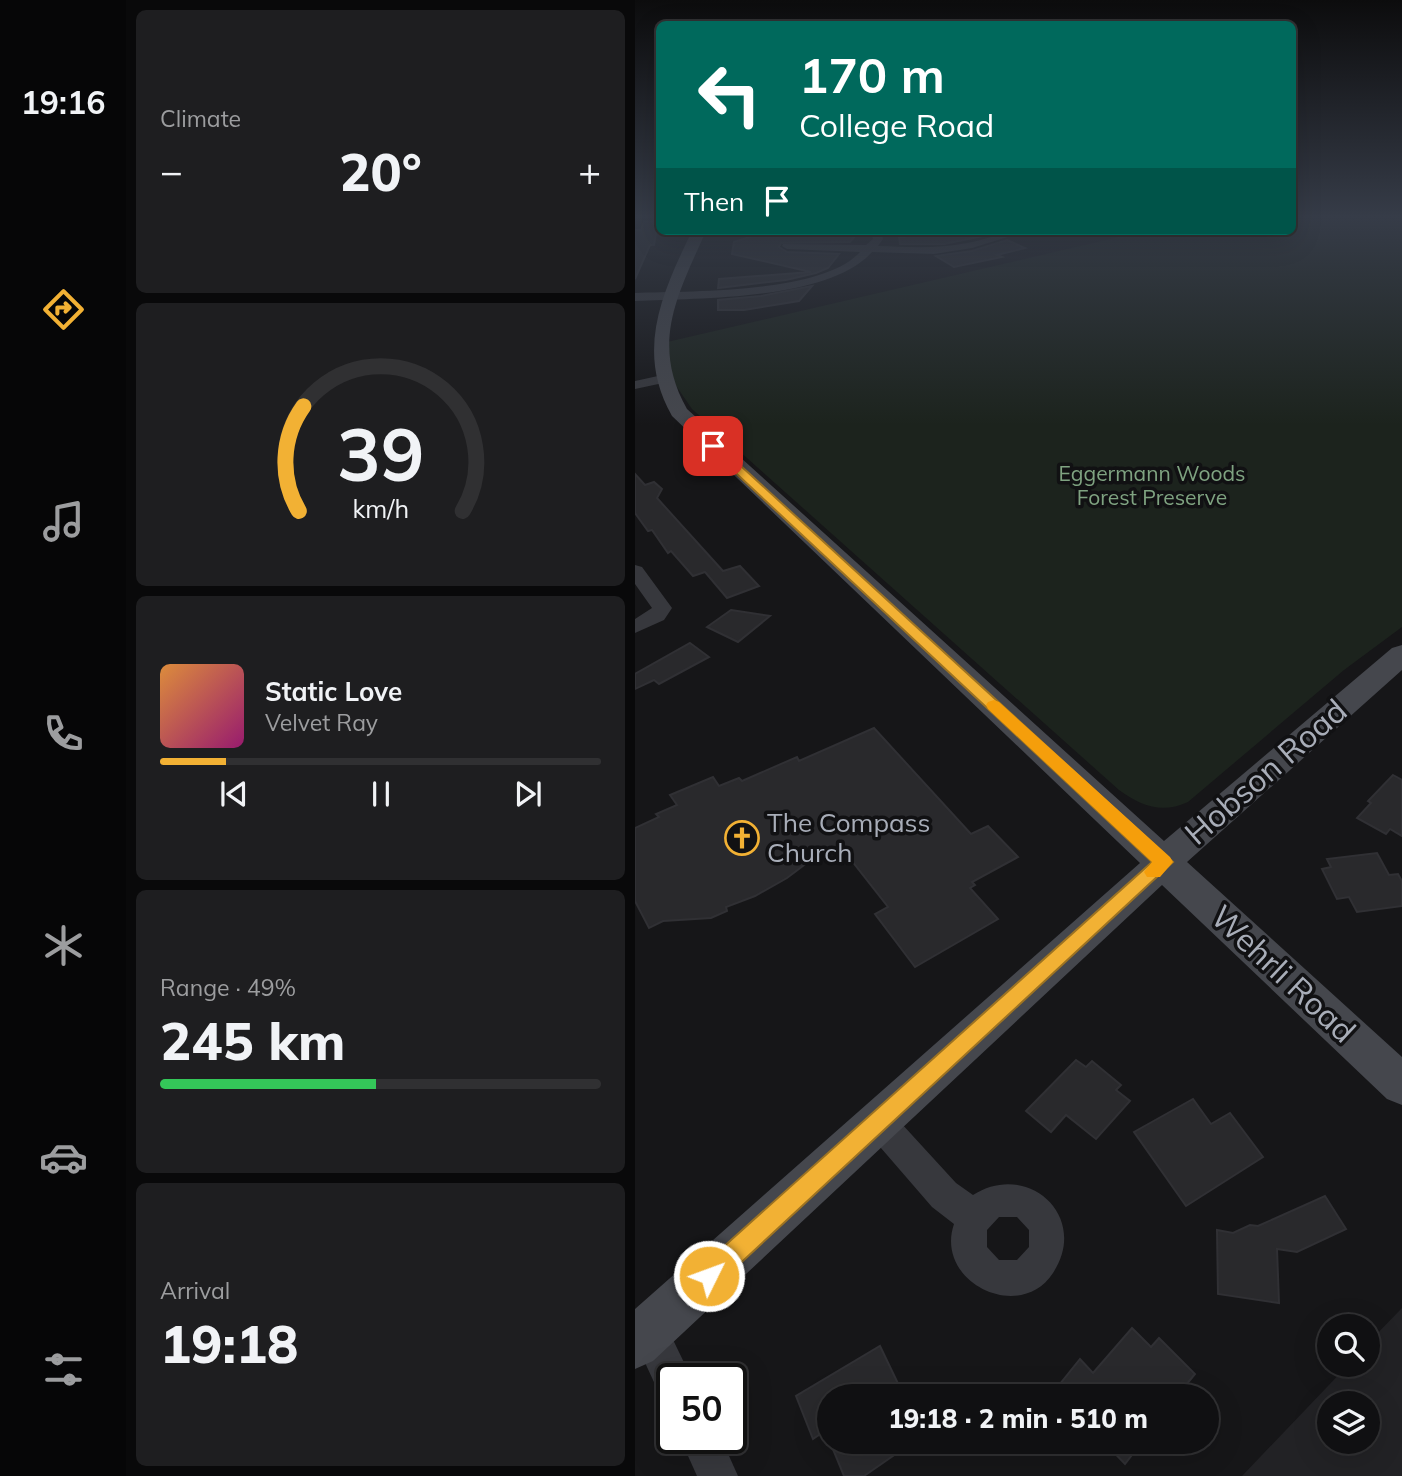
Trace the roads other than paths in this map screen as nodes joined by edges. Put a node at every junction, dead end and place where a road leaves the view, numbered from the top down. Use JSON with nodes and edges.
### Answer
{"nodes":[{"id":1,"x":673,"y":287,"type":"edge"},
{"id":2,"x":773,"y":287,"type":"edge"},
{"id":3,"x":669,"y":295,"type":"junction"},
{"id":4,"x":635,"y":297,"type":"edge"},
{"id":5,"x":658,"y":380,"type":"junction"},
{"id":6,"x":635,"y":385,"type":"edge"},
{"id":7,"x":635,"y":571,"type":"edge"},
{"id":8,"x":635,"y":627,"type":"edge"},
{"id":9,"x":1402,"y":654,"type":"edge"},
{"id":10,"x":1164,"y":862,"type":"junction"},
{"id":11,"x":1402,"y":1085,"type":"edge"},
{"id":12,"x":879,"y":1122,"type":"junction"},
{"id":13,"x":974,"y":1217,"type":"dead end"},
{"id":14,"x":642,"y":1336,"type":"edge"},
{"id":15,"x":661,"y":1363,"type":"edge"},
{"id":16,"x":708,"y":1454,"type":"edge"},
{"id":17,"x":718,"y":1476,"type":"edge"}],
"edges":[{"from":1,"to":3,"type":"main road"},
{"from":2,"to":3,"type":"street"},
{"from":3,"to":4,"type":"street"},
{"from":3,"to":5,"type":"main road"},
{"from":5,"to":6,"type":"street"},
{"from":5,"to":10,"type":"main road","name":"Wehrli Road"},
{"from":7,"to":8,"type":"street"},
{"from":9,"to":10,"type":"main road","name":"Hobson Road"},
{"from":10,"to":11,"type":"main road","name":"Wehrli Road"},
{"from":10,"to":12,"type":"main road","name":"Hobson Road"},
{"from":12,"to":13,"type":"street"},
{"from":12,"to":14,"type":"main road","name":"Hobson Road"},
{"from":14,"to":15,"type":"street"},
{"from":16,"to":17,"type":"street"}]}
